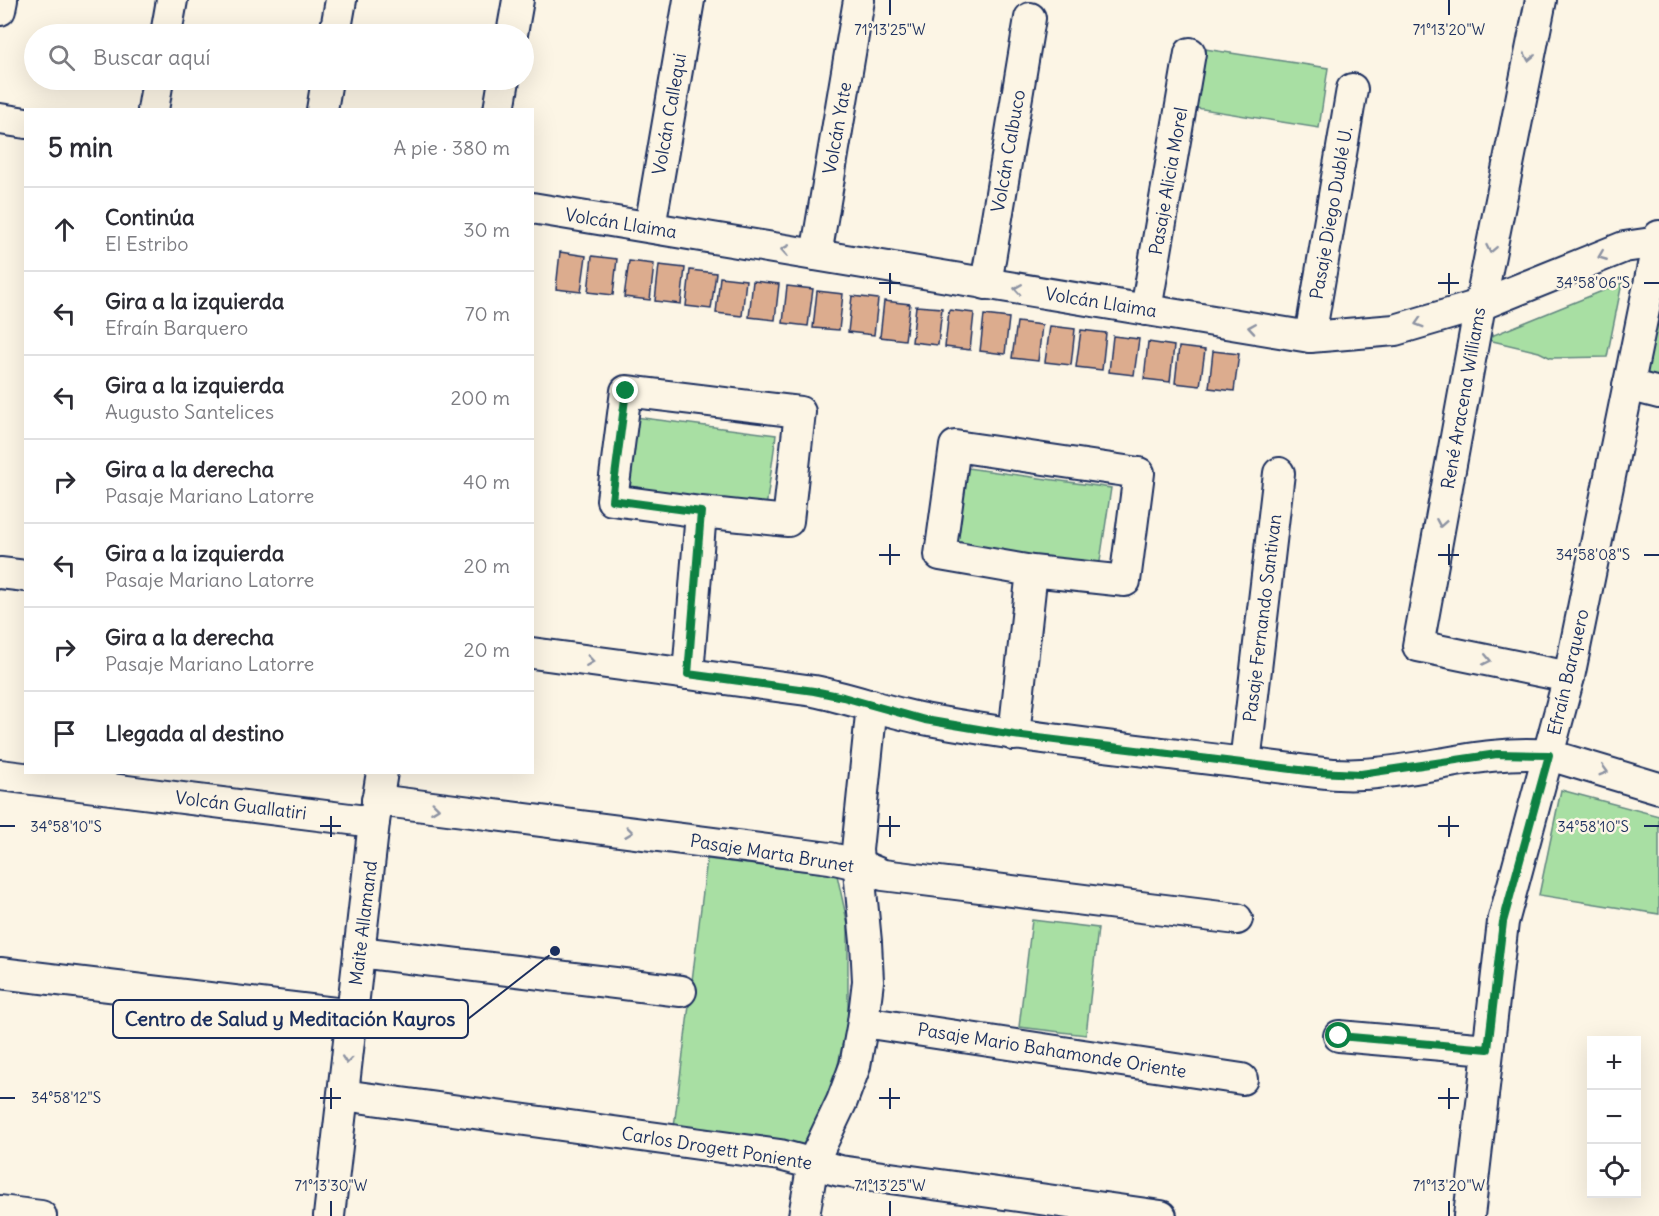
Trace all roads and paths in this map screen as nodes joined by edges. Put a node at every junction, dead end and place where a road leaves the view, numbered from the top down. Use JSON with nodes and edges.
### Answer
{"nodes":[{"id":1,"x":2,"y":0,"type":"edge"},
{"id":2,"x":172,"y":0,"type":"edge"},
{"id":3,"x":341,"y":0,"type":"edge"},
{"id":4,"x":518,"y":0,"type":"edge"},
{"id":5,"x":689,"y":0,"type":"edge"},
{"id":6,"x":859,"y":0,"type":"edge"},
{"id":7,"x":1541,"y":0,"type":"edge"},
{"id":8,"x":0,"y":10,"type":"edge"},
{"id":9,"x":1030,"y":18,"type":"dead end"},
{"id":10,"x":168,"y":24,"type":"edge"},
{"id":11,"x":337,"y":24,"type":"edge"},
{"id":12,"x":514,"y":24,"type":"edge"},
{"id":13,"x":1190,"y":53,"type":"dead end"},
{"id":14,"x":1352,"y":89,"type":"dead end"},
{"id":15,"x":156,"y":90,"type":"edge"},
{"id":16,"x":325,"y":90,"type":"edge"},
{"id":17,"x":502,"y":90,"type":"edge"},
{"id":18,"x":153,"y":108,"type":"edge"},
{"id":19,"x":322,"y":108,"type":"edge"},
{"id":20,"x":499,"y":108,"type":"edge"},
{"id":21,"x":0,"y":119,"type":"edge"},
{"id":22,"x":24,"y":123,"type":"edge"},
{"id":23,"x":534,"y":208,"type":"edge"},
{"id":24,"x":650,"y":227,"type":"junction"},
{"id":25,"x":1659,"y":240,"type":"edge"},
{"id":26,"x":816,"y":255,"type":"junction"},
{"id":27,"x":986,"y":284,"type":"junction"},
{"id":28,"x":1480,"y":304,"type":"junction"},
{"id":29,"x":1146,"y":310,"type":"junction"},
{"id":30,"x":1310,"y":337,"type":"junction"},
{"id":31,"x":1628,"y":385,"type":"junction"},
{"id":32,"x":1659,"y":393,"type":"edge"},
{"id":33,"x":1279,"y":473,"type":"dead end"},
{"id":34,"x":701,"y":512,"type":"junction"},
{"id":35,"x":1032,"y":570,"type":"junction"},
{"id":36,"x":0,"y":573,"type":"edge"},
{"id":37,"x":24,"y":576,"type":"edge"},
{"id":38,"x":534,"y":653,"type":"edge"},
{"id":39,"x":688,"y":674,"type":"junction"},
{"id":40,"x":1569,"y":677,"type":"junction"},
{"id":41,"x":873,"y":705,"type":"junction"},
{"id":42,"x":1014,"y":735,"type":"junction"},
{"id":43,"x":1549,"y":755,"type":"junction"},
{"id":44,"x":1245,"y":763,"type":"junction"},
{"id":45,"x":0,"y":775,"type":"edge"},
{"id":46,"x":1659,"y":788,"type":"edge"},
{"id":47,"x":378,"y":798,"type":"edge"},
{"id":48,"x":857,"y":864,"type":"junction"},
{"id":49,"x":1237,"y":919,"type":"dead end"},
{"id":50,"x":359,"y":952,"type":"junction"},
{"id":51,"x":0,"y":973,"type":"edge"},
{"id":52,"x":681,"y":991,"type":"dead end"},
{"id":53,"x":352,"y":1015,"type":"junction"},
{"id":54,"x":863,"y":1022,"type":"junction"},
{"id":55,"x":1339,"y":1036,"type":"dead end"},
{"id":56,"x":1488,"y":1049,"type":"junction"},
{"id":57,"x":1242,"y":1079,"type":"dead end"},
{"id":58,"x":343,"y":1095,"type":"junction"},
{"id":59,"x":813,"y":1162,"type":"junction"},
{"id":60,"x":0,"y":1211,"type":"edge"},
{"id":61,"x":41,"y":1216,"type":"edge"},
{"id":62,"x":329,"y":1216,"type":"edge"},
{"id":63,"x":804,"y":1216,"type":"edge"},
{"id":64,"x":1161,"y":1216,"type":"edge"},
{"id":65,"x":1468,"y":1216,"type":"edge"}],
"edges":[{"from":1,"to":8,"type":"street"},
{"from":2,"to":10,"type":"street"},
{"from":3,"to":11,"type":"street"},
{"from":4,"to":12,"type":"street"},
{"from":5,"to":24,"type":"street","name":"Volcán Callequi"},
{"from":6,"to":26,"type":"street","name":"Volcán Yate"},
{"from":7,"to":28,"type":"street","name":"René Aracena Williams","one_way":true},
{"from":9,"to":27,"type":"street","name":"Volcán Calbuco"},
{"from":13,"to":29,"type":"street","name":"Pasaje Alicia Morel"},
{"from":14,"to":30,"type":"street","name":"Pasaje Diego Dublé U."},
{"from":15,"to":18,"type":"street"},
{"from":16,"to":19,"type":"street"},
{"from":17,"to":20,"type":"street"},
{"from":21,"to":22,"type":"street"},
{"from":23,"to":24,"type":"street","name":"Volcán Llaima"},
{"from":26,"to":24,"type":"street","name":"Volcán Llaima","one_way":true},
{"from":25,"to":28,"type":"street","name":"Volcán Llaima","one_way":true},
{"from":25,"to":31,"type":"street","name":"Efraín Barquero"},
{"from":26,"to":27,"type":"street","name":"Volcán Llaima"},
{"from":29,"to":27,"type":"street","name":"Volcán Llaima","one_way":true},
{"from":28,"to":30,"type":"street","name":"Volcán Llaima","one_way":true},
{"from":28,"to":40,"type":"street","name":"René Aracena Williams","one_way":true},
{"from":30,"to":29,"type":"street","name":"Volcán Llaima","one_way":true},
{"from":31,"to":32,"type":"street"},
{"from":31,"to":40,"type":"street","name":"Efraín Barquero"},
{"from":33,"to":44,"type":"street","name":"Pasaje Fernando Santivan"},
{"from":34,"to":34,"type":"street"},
{"from":34,"to":39,"type":"street"},
{"from":35,"to":35,"type":"street"},
{"from":35,"to":42,"type":"street"},
{"from":36,"to":37,"type":"street"},
{"from":38,"to":39,"type":"street","one_way":true},
{"from":39,"to":41,"type":"street"},
{"from":40,"to":43,"type":"street","name":"Efraín Barquero"},
{"from":41,"to":42,"type":"street"},
{"from":41,"to":48,"type":"street"},
{"from":42,"to":44,"type":"street"},
{"from":43,"to":44,"type":"street"},
{"from":43,"to":46,"type":"street","one_way":true},
{"from":43,"to":56,"type":"street","name":"Efraín Barquero"},
{"from":45,"to":47,"type":"street","name":"Volcán Guallatiri"},
{"from":47,"to":48,"type":"street","name":"Pasaje Marta Brunet","one_way":true},
{"from":47,"to":50,"type":"street","name":"Maite Allamand"},
{"from":48,"to":49,"type":"street","name":"Pasaje Marta Brunet"},
{"from":48,"to":54,"type":"street"},
{"from":50,"to":52,"type":"street"},
{"from":50,"to":53,"type":"street","name":"Maite Allamand"},
{"from":51,"to":53,"type":"street"},
{"from":53,"to":58,"type":"street","name":"Maite Allamand","one_way":true},
{"from":54,"to":57,"type":"street","name":"Pasaje Mario Bahamonde Oriente"},
{"from":54,"to":59,"type":"street"},
{"from":55,"to":56,"type":"street"},
{"from":56,"to":65,"type":"street","name":"Efraín Barquero"},
{"from":58,"to":59,"type":"street","name":"Carlos Drogett Poniente"},
{"from":58,"to":62,"type":"street","name":"Maite Allamand"},
{"from":59,"to":63,"type":"street"},
{"from":59,"to":64,"type":"street","name":"Carlos Drogett Poniente"},
{"from":60,"to":61,"type":"street"}]}
